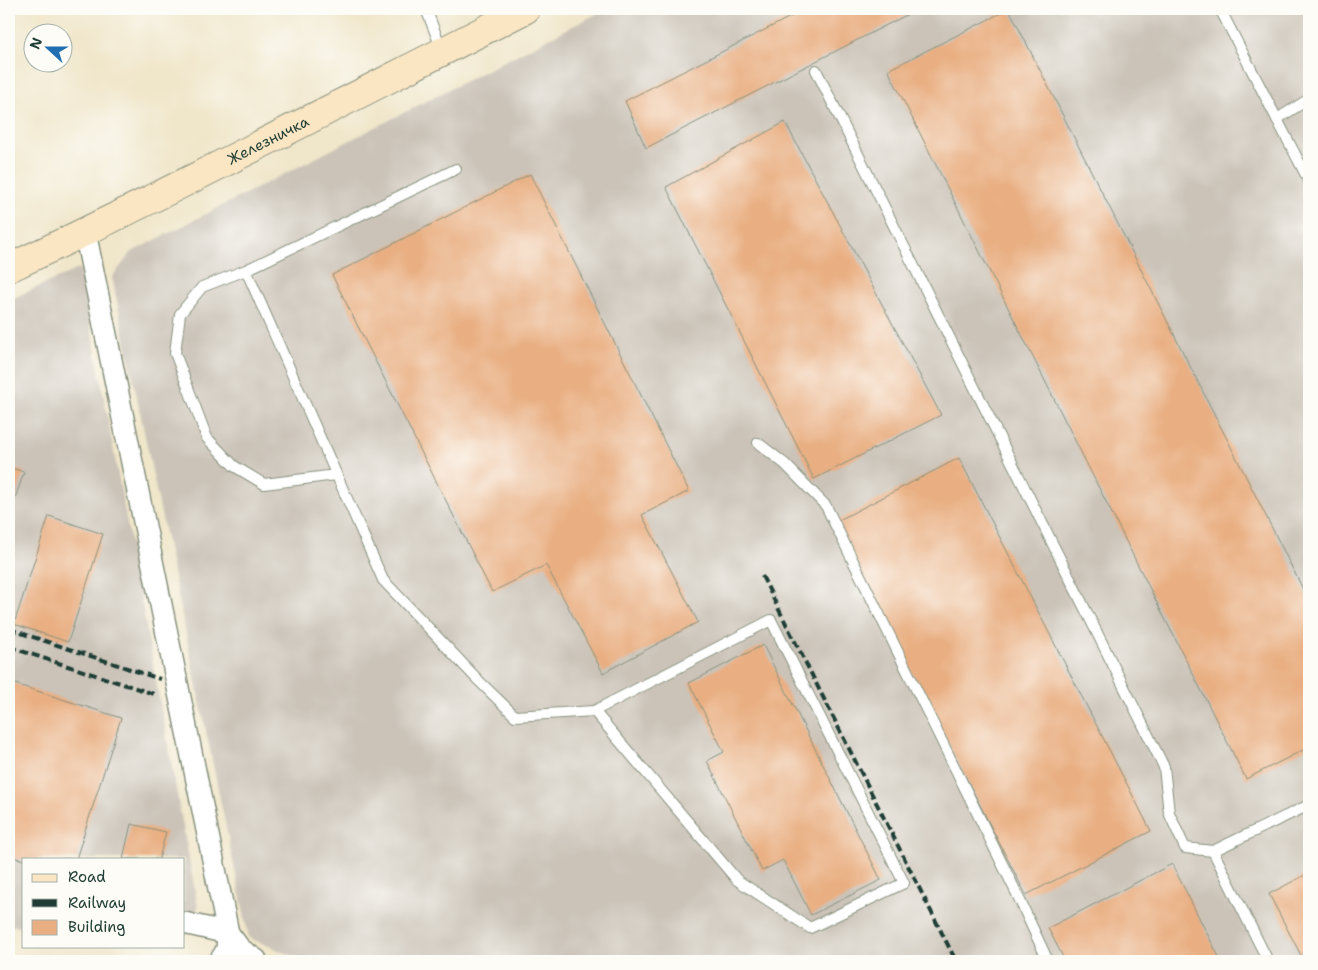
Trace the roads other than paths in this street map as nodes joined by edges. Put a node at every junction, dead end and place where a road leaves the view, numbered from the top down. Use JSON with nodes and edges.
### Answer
{"nodes":[{"id":1,"x":426,"y":9,"type":"edge"},
{"id":2,"x":526,"y":9,"type":"edge"},
{"id":3,"x":1220,"y":9,"type":"edge"},
{"id":4,"x":442,"y":51,"type":"junction"},
{"id":5,"x":816,"y":70,"type":"dead end"},
{"id":6,"x":1309,"y":99,"type":"edge"},
{"id":7,"x":1277,"y":119,"type":"junction"},
{"id":8,"x":456,"y":169,"type":"dead end"},
{"id":9,"x":1309,"y":181,"type":"edge"},
{"id":10,"x":85,"y":232,"type":"junction"},
{"id":11,"x":9,"y":268,"type":"edge"},
{"id":12,"x":246,"y":270,"type":"junction"},
{"id":13,"x":758,"y":443,"type":"dead end"},
{"id":14,"x":336,"y":475,"type":"junction"},
{"id":15,"x":594,"y":711,"type":"junction"},
{"id":16,"x":1309,"y":805,"type":"edge"},
{"id":17,"x":1213,"y":851,"type":"junction"},
{"id":18,"x":185,"y":922,"type":"edge"},
{"id":19,"x":228,"y":933,"type":"junction"},
{"id":20,"x":220,"y":961,"type":"edge"},
{"id":21,"x":225,"y":961,"type":"edge"},
{"id":22,"x":257,"y":961,"type":"edge"},
{"id":23,"x":1048,"y":961,"type":"edge"},
{"id":24,"x":1268,"y":961,"type":"edge"}],
"edges":[{"from":1,"to":4,"type":"lane"},
{"from":2,"to":4,"type":"main road","name":"Железничка"},
{"from":3,"to":7,"type":"lane"},
{"from":4,"to":10,"type":"main road","name":"Железничка"},
{"from":5,"to":17,"type":"lane"},
{"from":6,"to":7,"type":"lane"},
{"from":7,"to":9,"type":"lane"},
{"from":8,"to":12,"type":"lane"},
{"from":10,"to":11,"type":"main road","name":"Железничка"},
{"from":10,"to":19,"type":"street"},
{"from":12,"to":14,"type":"lane"},
{"from":12,"to":14,"type":"lane"},
{"from":13,"to":23,"type":"lane"},
{"from":14,"to":15,"type":"lane"},
{"from":15,"to":15,"type":"lane"},
{"from":16,"to":17,"type":"lane"},
{"from":17,"to":24,"type":"lane"},
{"from":18,"to":19,"type":"street"},
{"from":19,"to":20,"type":"street"},
{"from":19,"to":22,"type":"street"},
{"from":21,"to":22,"type":"street"}]}
